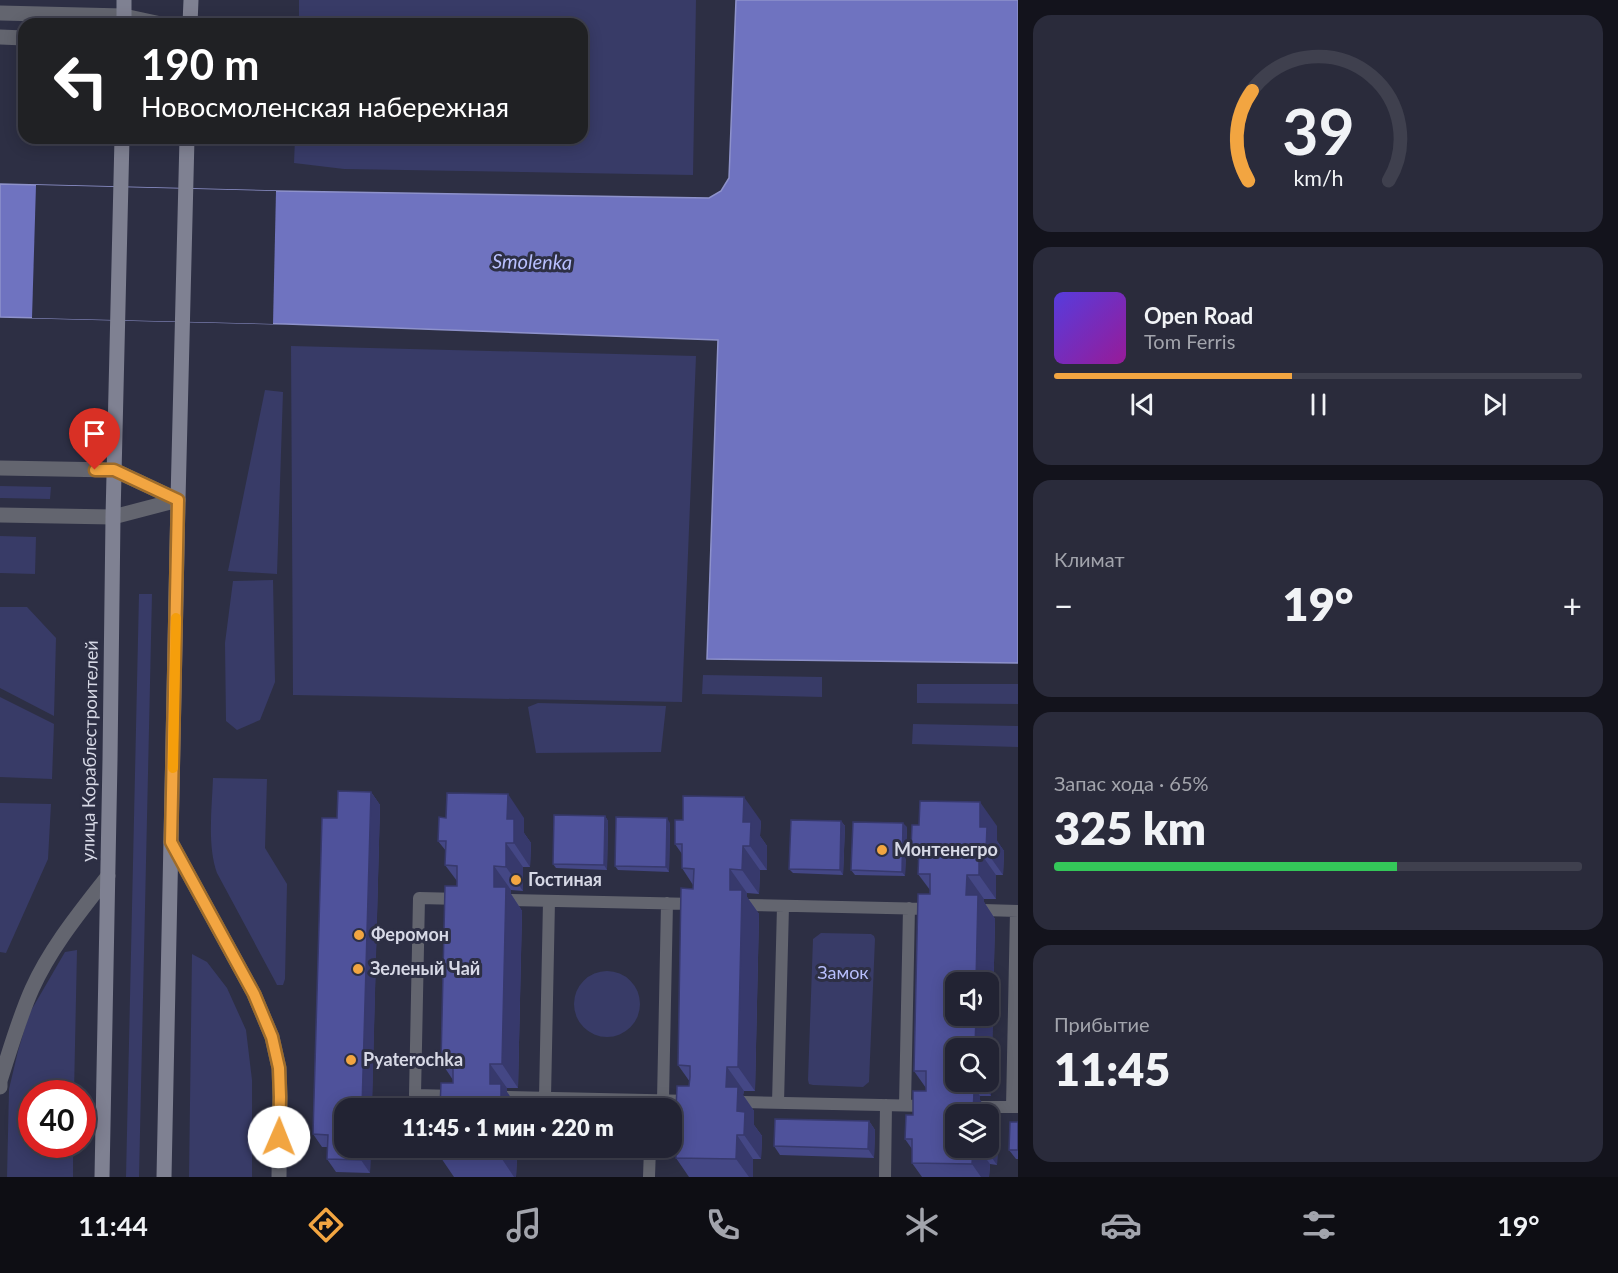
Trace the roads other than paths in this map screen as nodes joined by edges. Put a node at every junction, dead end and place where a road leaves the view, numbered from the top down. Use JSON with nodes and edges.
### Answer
{"nodes":[{"id":1,"x":124,"y":0,"type":"edge"},
{"id":2,"x":191,"y":0,"type":"edge"},
{"id":3,"x":0,"y":13,"type":"edge"},
{"id":4,"x":89,"y":18,"type":"edge"},
{"id":5,"x":124,"y":18,"type":"edge"},
{"id":6,"x":190,"y":18,"type":"edge"},
{"id":7,"x":0,"y":37,"type":"edge"},
{"id":8,"x":18,"y":38,"type":"edge"},
{"id":9,"x":122,"y":144,"type":"edge"},
{"id":10,"x":188,"y":144,"type":"edge"},
{"id":11,"x":0,"y":468,"type":"edge"},
{"id":12,"x":114,"y":470,"type":"junction"},
{"id":13,"x":178,"y":500,"type":"junction"},
{"id":14,"x":0,"y":514,"type":"edge"},
{"id":15,"x":113,"y":517,"type":"junction"},
{"id":16,"x":171,"y":842,"type":"junction"},
{"id":17,"x":108,"y":876,"type":"junction"},
{"id":18,"x":474,"y":899,"type":"edge"},
{"id":19,"x":511,"y":900,"type":"dead end"},
{"id":20,"x":549,"y":901,"type":"junction"},
{"id":21,"x":667,"y":903,"type":"junction"},
{"id":22,"x":710,"y":904,"type":"edge"},
{"id":23,"x":747,"y":905,"type":"dead end"},
{"id":24,"x":783,"y":906,"type":"junction"},
{"id":25,"x":909,"y":908,"type":"junction"},
{"id":26,"x":946,"y":909,"type":"edge"},
{"id":27,"x":983,"y":910,"type":"dead end"},
{"id":28,"x":1017,"y":910,"type":"edge"},
{"id":29,"x":0,"y":1087,"type":"edge"},
{"id":30,"x":470,"y":1096,"type":"edge"},
{"id":31,"x":507,"y":1097,"type":"dead end"},
{"id":32,"x":545,"y":1098,"type":"joint"},
{"id":33,"x":655,"y":1098,"type":"edge"},
{"id":34,"x":706,"y":1101,"type":"edge"},
{"id":35,"x":682,"y":1102,"type":"edge"},
{"id":36,"x":743,"y":1102,"type":"dead end"},
{"id":37,"x":778,"y":1102,"type":"junction"},
{"id":38,"x":886,"y":1105,"type":"junction"},
{"id":39,"x":904,"y":1105,"type":"junction"},
{"id":40,"x":943,"y":1106,"type":"edge"},
{"id":41,"x":999,"y":1107,"type":"edge"},
{"id":42,"x":1015,"y":1107,"type":"edge"},
{"id":43,"x":650,"y":1158,"type":"edge"},
{"id":44,"x":102,"y":1177,"type":"edge"},
{"id":45,"x":164,"y":1177,"type":"edge"},
{"id":46,"x":279,"y":1177,"type":"edge"},
{"id":47,"x":649,"y":1177,"type":"edge"},
{"id":48,"x":885,"y":1177,"type":"edge"}],
"edges":[{"from":1,"to":5,"type":"main road"},
{"from":2,"to":6,"type":"main road"},
{"from":3,"to":4,"type":"street"},
{"from":7,"to":8,"type":"street"},
{"from":9,"to":12,"type":"main road","name":"улица Кораблестроителей"},
{"from":10,"to":13,"type":"main road"},
{"from":11,"to":12,"type":"street"},
{"from":12,"to":13,"type":"street"},
{"from":12,"to":15,"type":"main road","name":"улица Кораблестроителей"},
{"from":13,"to":15,"type":"street"},
{"from":13,"to":16,"type":"main road"},
{"from":14,"to":15,"type":"street"},
{"from":15,"to":17,"type":"main road","name":"улица Кораблестроителей"},
{"from":16,"to":45,"type":"main road"},
{"from":16,"to":46,"type":"street"},
{"from":17,"to":29,"type":"street"},
{"from":17,"to":44,"type":"main road","name":"улица Кораблестроителей"},
{"from":18,"to":30,"type":"lane"},
{"from":19,"to":20,"type":"lane"},
{"from":20,"to":21,"type":"lane"},
{"from":20,"to":32,"type":"lane"},
{"from":21,"to":22,"type":"lane"},
{"from":21,"to":33,"type":"lane"},
{"from":23,"to":24,"type":"lane"},
{"from":24,"to":25,"type":"lane"},
{"from":24,"to":37,"type":"lane"},
{"from":25,"to":26,"type":"lane"},
{"from":25,"to":39,"type":"lane"},
{"from":27,"to":28,"type":"lane"},
{"from":28,"to":42,"type":"lane"},
{"from":31,"to":32,"type":"lane"},
{"from":34,"to":35,"type":"lane"},
{"from":36,"to":37,"type":"lane"},
{"from":37,"to":38,"type":"lane"},
{"from":38,"to":39,"type":"lane"},
{"from":38,"to":48,"type":"lane"},
{"from":39,"to":40,"type":"lane"},
{"from":41,"to":42,"type":"lane"},
{"from":43,"to":47,"type":"lane"}]}
